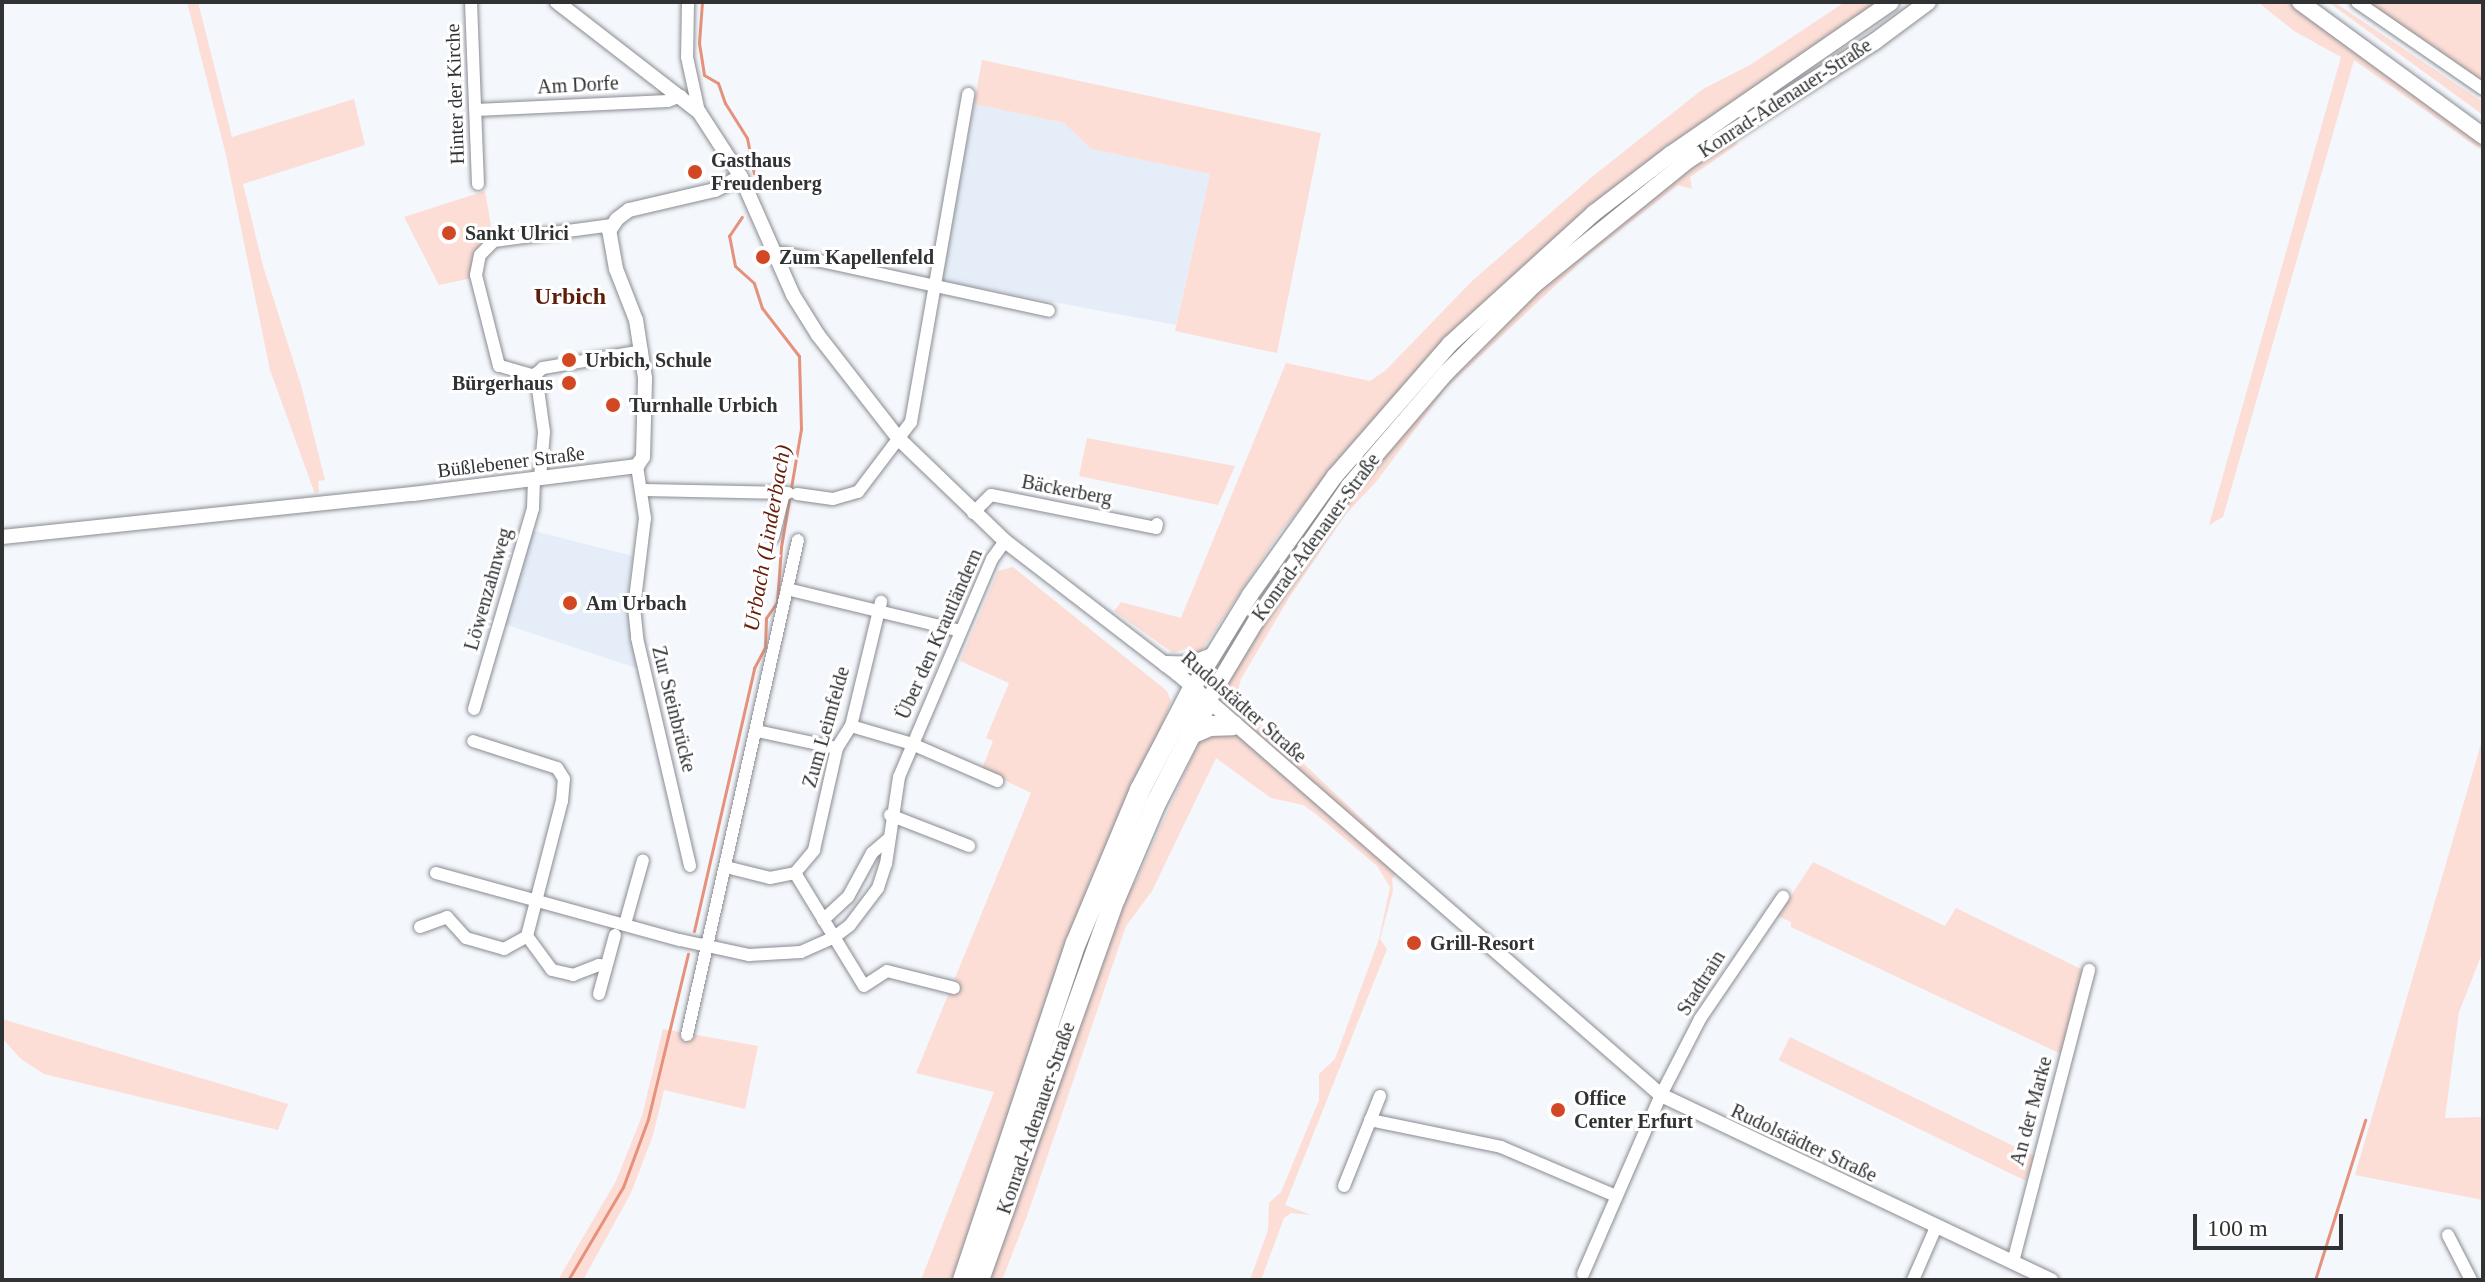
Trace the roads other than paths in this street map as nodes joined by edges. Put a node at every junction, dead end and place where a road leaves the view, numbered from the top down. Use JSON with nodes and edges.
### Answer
{"nodes":[{"id":1,"x":471,"y":2,"type":"edge"},
{"id":2,"x":557,"y":2,"type":"edge"},
{"id":3,"x":688,"y":2,"type":"edge"},
{"id":4,"x":1891,"y":2,"type":"edge"},
{"id":5,"x":1928,"y":2,"type":"edge"},
{"id":6,"x":2300,"y":2,"type":"edge"},
{"id":7,"x":2357,"y":2,"type":"edge"},
{"id":8,"x":2483,"y":89,"type":"edge"},
{"id":9,"x":968,"y":94,"type":"dead end"},
{"id":10,"x":681,"y":96,"type":"junction"},
{"id":11,"x":476,"y":110,"type":"junction"},
{"id":12,"x":699,"y":112,"type":"junction"},
{"id":13,"x":2483,"y":136,"type":"edge"},
{"id":14,"x":741,"y":177,"type":"junction"},
{"id":15,"x":478,"y":184,"type":"dead end"},
{"id":16,"x":612,"y":225,"type":"junction"},
{"id":17,"x":775,"y":256,"type":"junction"},
{"id":18,"x":935,"y":285,"type":"junction"},
{"id":19,"x":1049,"y":311,"type":"dead end"},
{"id":20,"x":642,"y":351,"type":"junction"},
{"id":21,"x":535,"y":376,"type":"junction"},
{"id":22,"x":899,"y":439,"type":"junction"},
{"id":23,"x":637,"y":466,"type":"junction"},
{"id":24,"x":537,"y":478,"type":"junction"},
{"id":25,"x":644,"y":490,"type":"junction"},
{"id":26,"x":790,"y":493,"type":"junction"},
{"id":27,"x":973,"y":513,"type":"junction"},
{"id":28,"x":1157,"y":524,"type":"dead end"},
{"id":29,"x":2,"y":537,"type":"edge"},
{"id":30,"x":773,"y":537,"type":"dead end"},
{"id":31,"x":798,"y":540,"type":"dead end"},
{"id":32,"x":1005,"y":541,"type":"junction"},
{"id":33,"x":787,"y":589,"type":"junction"},
{"id":34,"x":880,"y":607,"type":"junction"},
{"id":35,"x":960,"y":631,"type":"junction"},
{"id":36,"x":1212,"y":656,"type":"junction"},
{"id":37,"x":1166,"y":664,"type":"junction"},
{"id":38,"x":1200,"y":695,"type":"junction"},
{"id":39,"x":474,"y":709,"type":"dead end"},
{"id":40,"x":1233,"y":725,"type":"junction"},
{"id":41,"x":851,"y":726,"type":"junction"},
{"id":42,"x":757,"y":731,"type":"junction"},
{"id":43,"x":1191,"y":734,"type":"junction"},
{"id":44,"x":473,"y":741,"type":"dead end"},
{"id":45,"x":912,"y":744,"type":"junction"},
{"id":46,"x":837,"y":748,"type":"junction"},
{"id":47,"x":997,"y":781,"type":"dead end"},
{"id":48,"x":890,"y":815,"type":"junction"},
{"id":49,"x":889,"y":838,"type":"junction"},
{"id":50,"x":969,"y":846,"type":"dead end"},
{"id":51,"x":643,"y":860,"type":"dead end"},
{"id":52,"x":690,"y":866,"type":"dead end"},
{"id":53,"x":726,"y":867,"type":"junction"},
{"id":54,"x":436,"y":873,"type":"dead end"},
{"id":55,"x":795,"y":873,"type":"junction"},
{"id":56,"x":1783,"y":897,"type":"dead end"},
{"id":57,"x":537,"y":899,"type":"junction"},
{"id":58,"x":823,"y":920,"type":"junction"},
{"id":59,"x":625,"y":924,"type":"junction"},
{"id":60,"x":420,"y":927,"type":"dead end"},
{"id":61,"x":615,"y":935,"type":"dead end"},
{"id":62,"x":527,"y":936,"type":"junction"},
{"id":63,"x":833,"y":938,"type":"junction"},
{"id":64,"x":708,"y":947,"type":"junction"},
{"id":65,"x":606,"y":967,"type":"junction"},
{"id":66,"x":2089,"y":970,"type":"dead end"},
{"id":67,"x":954,"y":988,"type":"dead end"},
{"id":68,"x":599,"y":994,"type":"dead end"},
{"id":69,"x":687,"y":1035,"type":"dead end"},
{"id":70,"x":1661,"y":1095,"type":"junction"},
{"id":71,"x":1380,"y":1096,"type":"dead end"},
{"id":72,"x":1370,"y":1120,"type":"junction"},
{"id":73,"x":1344,"y":1186,"type":"dead end"},
{"id":74,"x":1616,"y":1196,"type":"junction"},
{"id":75,"x":1936,"y":1227,"type":"junction"},
{"id":76,"x":2448,"y":1235,"type":"dead end"},
{"id":77,"x":2013,"y":1262,"type":"junction"},
{"id":78,"x":1583,"y":1274,"type":"dead end"},
{"id":79,"x":963,"y":1280,"type":"edge"},
{"id":80,"x":979,"y":1280,"type":"edge"},
{"id":81,"x":1913,"y":1280,"type":"edge"},
{"id":82,"x":2051,"y":1280,"type":"edge"},
{"id":83,"x":2471,"y":1280,"type":"edge"}],
"edges":[{"from":1,"to":11,"type":"street","name":"Hinter der Kirche"},
{"from":2,"to":10,"type":"street","name":"Rudolstädter Straße"},
{"from":3,"to":12,"type":"street"},
{"from":4,"to":36,"type":"main road","name":"Konrad-Adenauer-Straße"},
{"from":5,"to":38,"type":"main road","name":"Konrad-Adenauer-Straße"},
{"from":6,"to":13,"type":"main road"},
{"from":7,"to":8,"type":"street"},
{"from":9,"to":18,"type":"street"},
{"from":10,"to":11,"type":"street","name":"Am Dorfe"},
{"from":10,"to":12,"type":"street","name":"Rudolstädter Straße"},
{"from":11,"to":15,"type":"street","name":"Hinter der Kirche"},
{"from":12,"to":14,"type":"street","name":"Rudolstädter Straße"},
{"from":14,"to":16,"type":"street"},
{"from":14,"to":17,"type":"street","name":"Rudolstädter Straße"},
{"from":16,"to":20,"type":"street"},
{"from":16,"to":21,"type":"street"},
{"from":17,"to":18,"type":"street"},
{"from":17,"to":22,"type":"street","name":"Rudolstädter Straße"},
{"from":18,"to":19,"type":"street"},
{"from":18,"to":22,"type":"street"},
{"from":20,"to":21,"type":"street"},
{"from":20,"to":23,"type":"street"},
{"from":21,"to":24,"type":"street","name":"Löwenzahnweg"},
{"from":22,"to":26,"type":"street"},
{"from":22,"to":27,"type":"street","name":"Rudolstädter Straße"},
{"from":23,"to":24,"type":"street","name":"Büßlebener Straße"},
{"from":23,"to":25,"type":"street","name":"Zur Steinbrücke"},
{"from":24,"to":29,"type":"street","name":"Büßlebener Straße"},
{"from":24,"to":39,"type":"street","name":"Löwenzahnweg"},
{"from":25,"to":26,"type":"street"},
{"from":25,"to":52,"type":"street","name":"Zur Steinbrücke"},
{"from":26,"to":30,"type":"street"},
{"from":27,"to":28,"type":"street","name":"Bäckerberg"},
{"from":27,"to":32,"type":"street","name":"Rudolstädter Straße"},
{"from":31,"to":33,"type":"street"},
{"from":32,"to":35,"type":"street","name":"Über den Krautländern"},
{"from":32,"to":37,"type":"street","name":"Rudolstädter Straße"},
{"from":33,"to":34,"type":"street"},
{"from":33,"to":42,"type":"street"},
{"from":34,"to":35,"type":"street"},
{"from":34,"to":41,"type":"street","name":"Zum Leimfelde"},
{"from":35,"to":45,"type":"street","name":"Über den Krautländern"},
{"from":36,"to":37,"type":"main road"},
{"from":36,"to":38,"type":"main road","name":"Konrad-Adenauer-Straße"},
{"from":37,"to":38,"type":"street","name":"Rudolstädter Straße"},
{"from":38,"to":40,"type":"street","name":"Rudolstädter Straße"},
{"from":38,"to":43,"type":"highway","name":"Konrad-Adenauer-Straße"},
{"from":38,"to":79,"type":"highway","name":"Konrad-Adenauer-Straße"},
{"from":40,"to":43,"type":"highway"},
{"from":40,"to":70,"type":"street","name":"Rudolstädter Straße"},
{"from":41,"to":45,"type":"street"},
{"from":41,"to":46,"type":"street","name":"Zum Leimfelde"},
{"from":42,"to":46,"type":"street"},
{"from":42,"to":53,"type":"street"},
{"from":43,"to":80,"type":"highway","name":"Konrad-Adenauer-Straße"},
{"from":44,"to":57,"type":"street"},
{"from":45,"to":47,"type":"street","name":"Über den Krautländern"},
{"from":45,"to":48,"type":"street","name":"Über den Krautländern"},
{"from":46,"to":55,"type":"street","name":"Zum Leimfelde"},
{"from":48,"to":49,"type":"street","name":"Über den Krautländern"},
{"from":48,"to":50,"type":"street"},
{"from":49,"to":58,"type":"street"},
{"from":49,"to":63,"type":"street","name":"Über den Krautländern"},
{"from":51,"to":59,"type":"street"},
{"from":53,"to":55,"type":"street"},
{"from":53,"to":64,"type":"street"},
{"from":54,"to":57,"type":"street","name":"Über den Krautländern"},
{"from":55,"to":58,"type":"street"},
{"from":56,"to":70,"type":"street","name":"Stadtrain"},
{"from":57,"to":59,"type":"street","name":"Über den Krautländern"},
{"from":57,"to":62,"type":"street"},
{"from":58,"to":63,"type":"street"},
{"from":59,"to":64,"type":"street","name":"Über den Krautländern"},
{"from":60,"to":62,"type":"street"},
{"from":61,"to":65,"type":"street"},
{"from":62,"to":65,"type":"street"},
{"from":63,"to":64,"type":"street","name":"Über den Krautländern"},
{"from":63,"to":67,"type":"street"},
{"from":64,"to":69,"type":"street"},
{"from":65,"to":68,"type":"street"},
{"from":66,"to":77,"type":"street","name":"An der Marke"},
{"from":70,"to":74,"type":"street","name":"Stadtrain"},
{"from":70,"to":75,"type":"street","name":"Rudolstädter Straße"},
{"from":71,"to":72,"type":"street"},
{"from":72,"to":73,"type":"street"},
{"from":72,"to":74,"type":"street"},
{"from":74,"to":78,"type":"street","name":"Stadtrain"},
{"from":75,"to":77,"type":"street","name":"Rudolstädter Straße"},
{"from":75,"to":81,"type":"street"},
{"from":76,"to":83,"type":"street"},
{"from":77,"to":82,"type":"street","name":"Rudolstädter Straße"}]}
